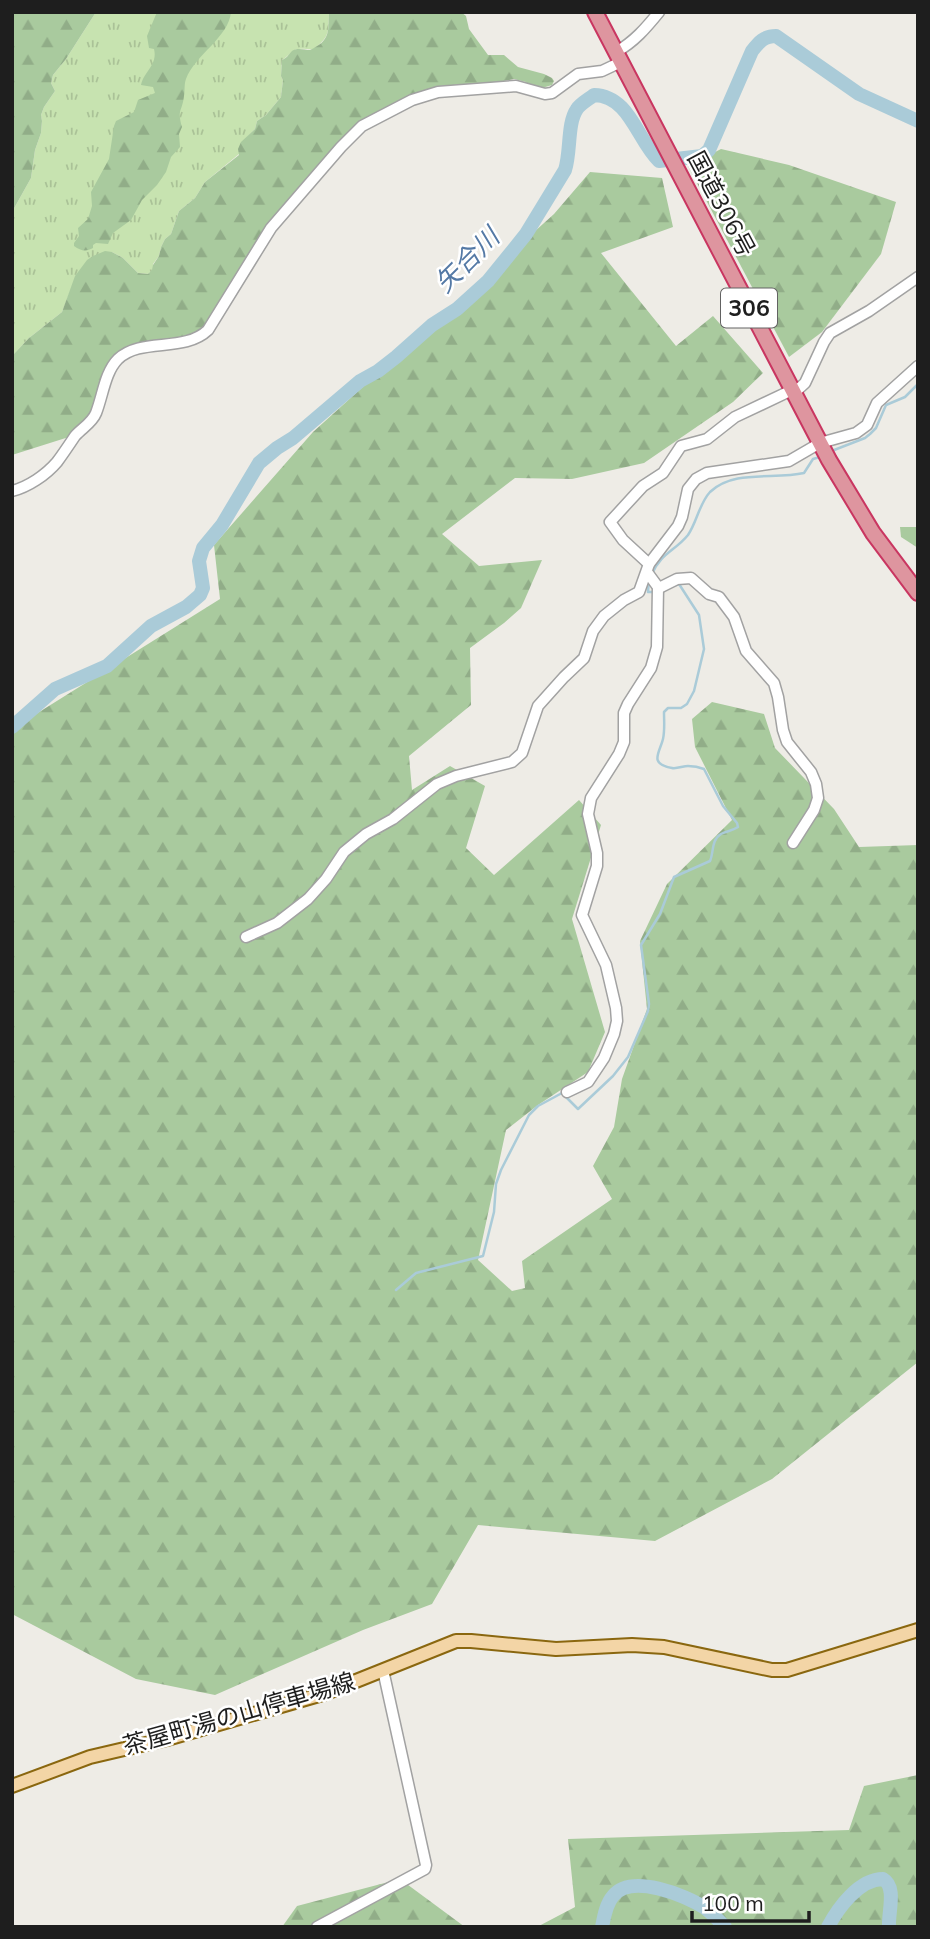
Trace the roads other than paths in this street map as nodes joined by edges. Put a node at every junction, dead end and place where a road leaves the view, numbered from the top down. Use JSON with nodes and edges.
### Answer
{"nodes":[{"id":1,"x":595,"y":12,"type":"edge"},
{"id":2,"x":659,"y":12,"type":"edge"},
{"id":3,"x":618,"y":57,"type":"junction"},
{"id":4,"x":918,"y":277,"type":"edge"},
{"id":5,"x":918,"y":366,"type":"edge"},
{"id":6,"x":793,"y":391,"type":"junction"},
{"id":7,"x":823,"y":450,"type":"junction"},
{"id":8,"x":12,"y":491,"type":"edge"},
{"id":9,"x":653,"y":580,"type":"junction"},
{"id":10,"x":918,"y":593,"type":"edge"},
{"id":11,"x":793,"y":843,"type":"dead end"},
{"id":12,"x":246,"y":937,"type":"dead end"},
{"id":13,"x":567,"y":1092,"type":"dead end"},
{"id":14,"x":918,"y":1630,"type":"edge"},
{"id":15,"x":383,"y":1670,"type":"junction"},
{"id":16,"x":12,"y":1786,"type":"edge"},
{"id":17,"x":317,"y":1927,"type":"edge"}],
"edges":[{"from":1,"to":3,"type":"highway","name":"国道306号","number":"306"},
{"from":2,"to":3,"type":"street"},
{"from":3,"to":6,"type":"highway","name":"国道306号","number":"306"},
{"from":3,"to":8,"type":"street"},
{"from":4,"to":6,"type":"street"},
{"from":5,"to":7,"type":"street"},
{"from":6,"to":7,"type":"highway","name":"国道306号","number":"306"},
{"from":6,"to":9,"type":"street"},
{"from":7,"to":9,"type":"street"},
{"from":7,"to":10,"type":"highway","name":"国道306号","number":"306"},
{"from":9,"to":11,"type":"street"},
{"from":9,"to":12,"type":"street"},
{"from":9,"to":13,"type":"street"},
{"from":14,"to":15,"type":"main road","name":"茶屋町湯の山停車場線"},
{"from":15,"to":16,"type":"main road","name":"茶屋町湯の山停車場線"},
{"from":15,"to":17,"type":"street"}]}
